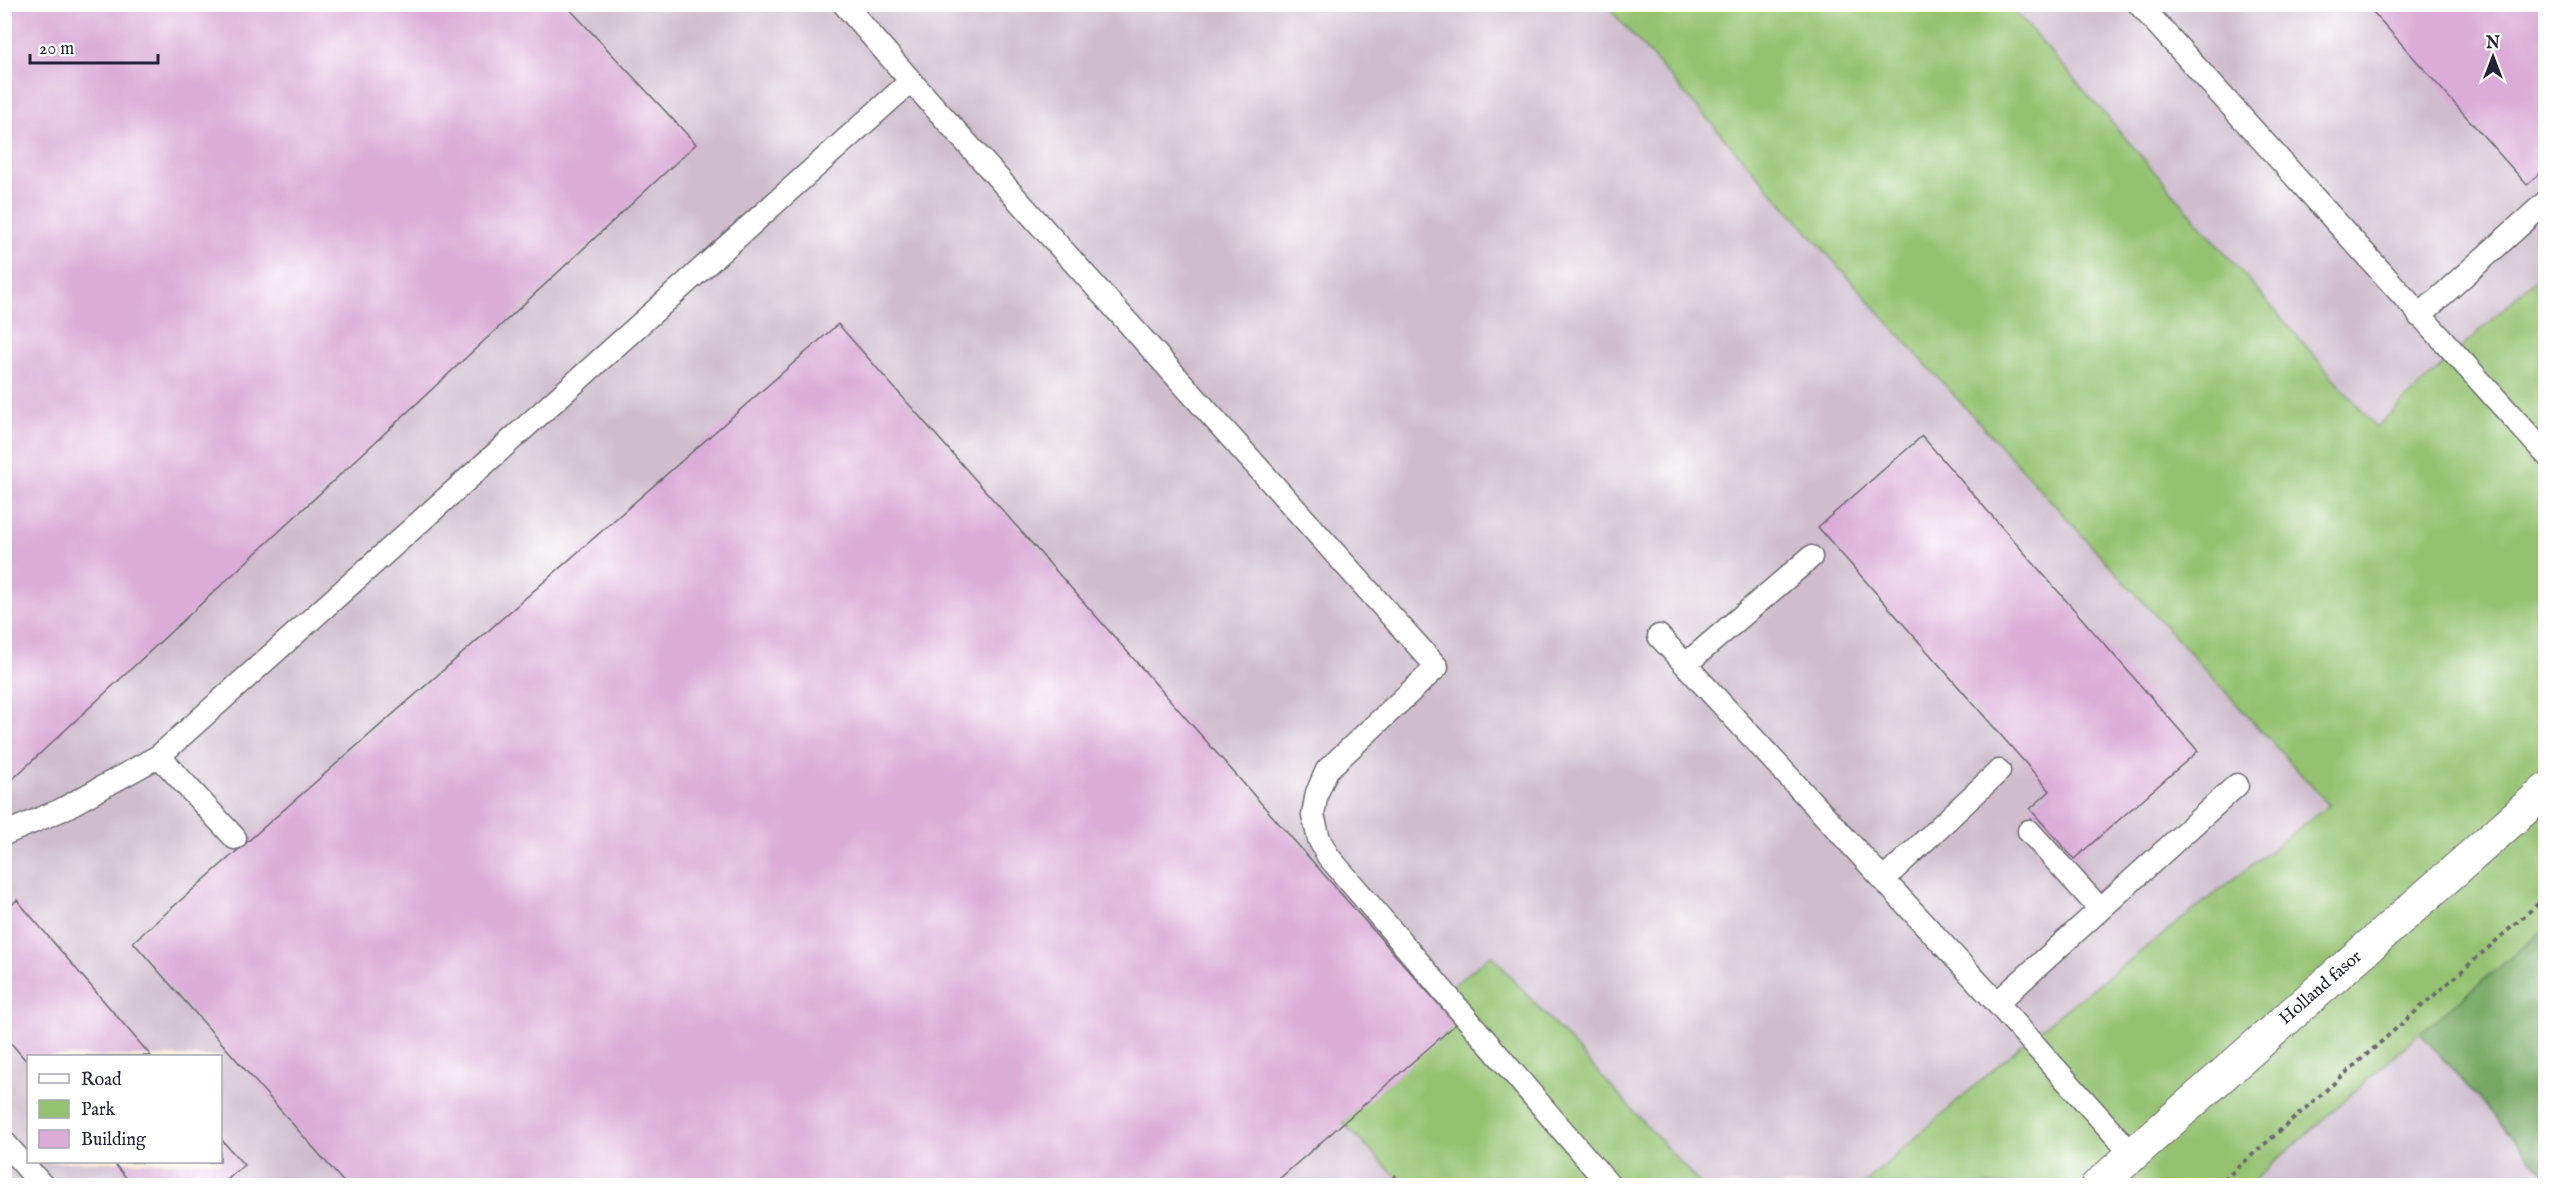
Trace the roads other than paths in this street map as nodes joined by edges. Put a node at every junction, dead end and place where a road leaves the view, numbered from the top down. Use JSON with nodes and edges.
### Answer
{"nodes":[{"id":1,"x":844,"y":4,"type":"edge"},
{"id":2,"x":2139,"y":4,"type":"edge"},
{"id":3,"x":911,"y":81,"type":"junction"},
{"id":4,"x":2546,"y":202,"type":"edge"},
{"id":5,"x":2419,"y":316,"type":"junction"},
{"id":6,"x":2546,"y":454,"type":"edge"},
{"id":7,"x":1811,"y":557,"type":"dead end"},
{"id":8,"x":1659,"y":636,"type":"dead end"},
{"id":9,"x":1686,"y":664,"type":"junction"},
{"id":10,"x":159,"y":756,"type":"junction"},
{"id":11,"x":1999,"y":771,"type":"dead end"},
{"id":12,"x":2236,"y":785,"type":"dead end"},
{"id":13,"x":2546,"y":790,"type":"edge"},
{"id":14,"x":2029,"y":831,"type":"dead end"},
{"id":15,"x":4,"y":834,"type":"edge"},
{"id":16,"x":235,"y":838,"type":"dead end"},
{"id":17,"x":1884,"y":879,"type":"junction"},
{"id":18,"x":2100,"y":909,"type":"junction"},
{"id":19,"x":1997,"y":1003,"type":"junction"},
{"id":20,"x":4,"y":1142,"type":"edge"},
{"id":21,"x":2132,"y":1154,"type":"junction"},
{"id":22,"x":43,"y":1185,"type":"edge"},
{"id":23,"x":1610,"y":1185,"type":"edge"},
{"id":24,"x":2097,"y":1185,"type":"edge"}],
"edges":[{"from":1,"to":3,"type":"lane"},
{"from":2,"to":5,"type":"lane"},
{"from":3,"to":10,"type":"lane"},
{"from":3,"to":23,"type":"lane"},
{"from":4,"to":5,"type":"lane"},
{"from":5,"to":6,"type":"lane"},
{"from":7,"to":9,"type":"lane"},
{"from":8,"to":9,"type":"lane"},
{"from":9,"to":17,"type":"lane"},
{"from":10,"to":15,"type":"lane"},
{"from":10,"to":16,"type":"lane"},
{"from":11,"to":17,"type":"lane"},
{"from":12,"to":18,"type":"lane"},
{"from":13,"to":21,"type":"street","name":"Holland fasor"},
{"from":14,"to":18,"type":"lane"},
{"from":17,"to":19,"type":"lane"},
{"from":18,"to":19,"type":"lane"},
{"from":19,"to":21,"type":"lane"},
{"from":20,"to":22,"type":"lane"},
{"from":21,"to":24,"type":"street","name":"Holland fasor"}]}
